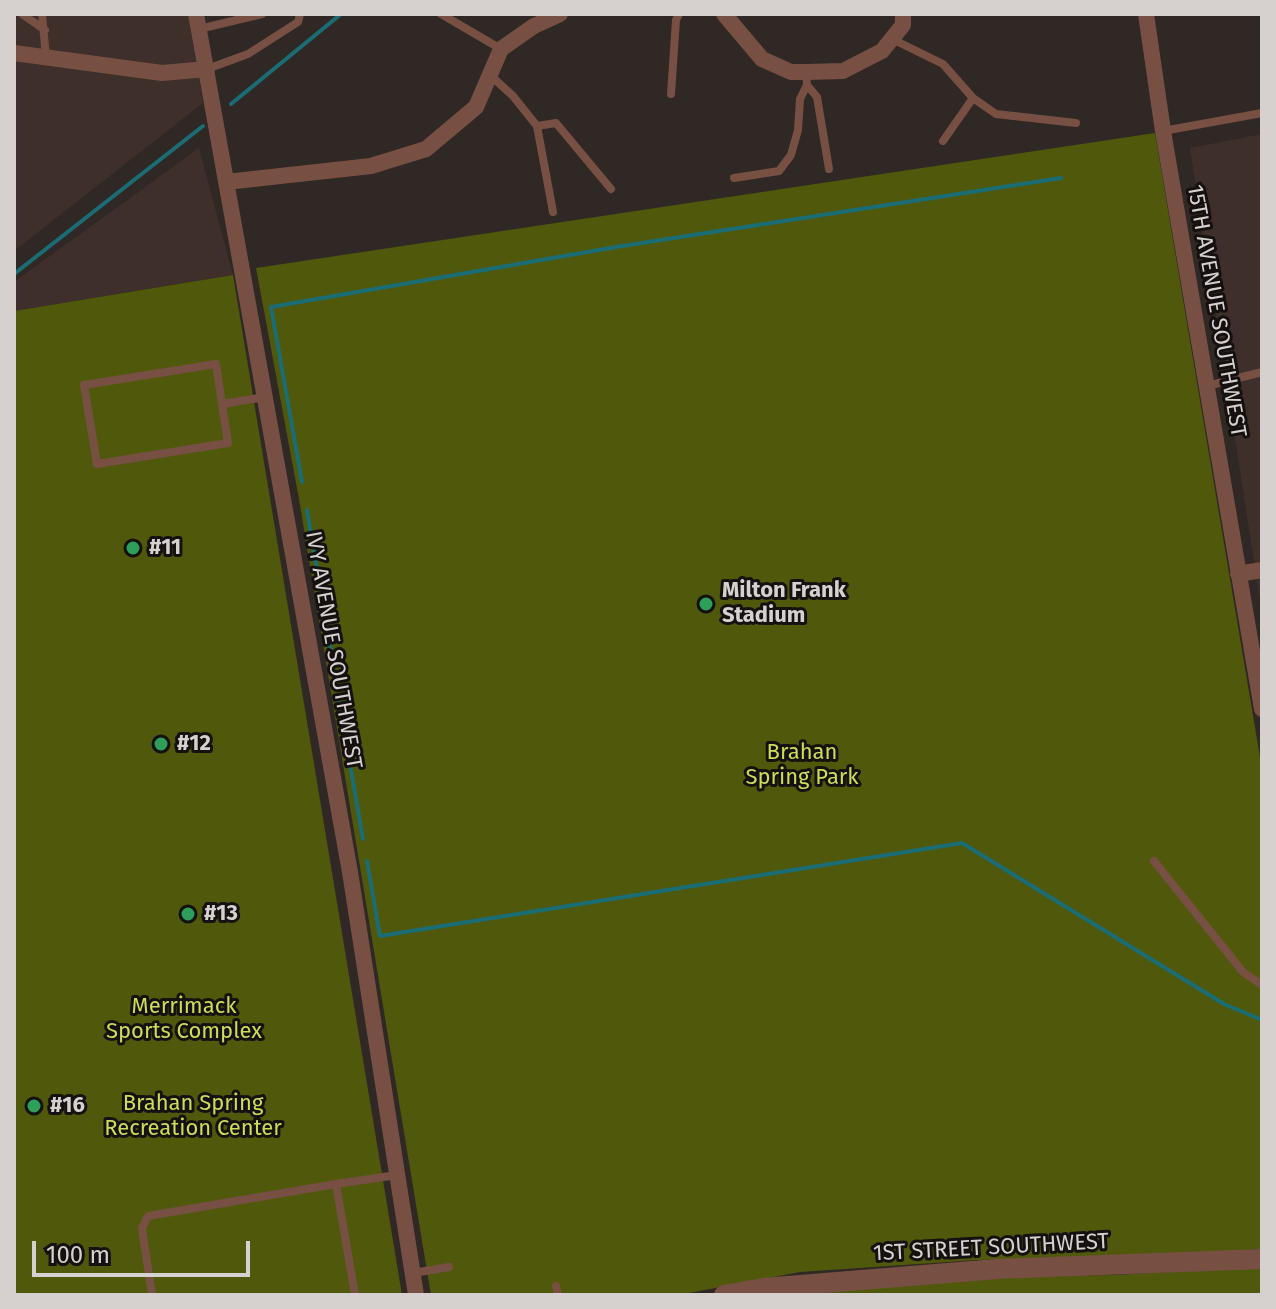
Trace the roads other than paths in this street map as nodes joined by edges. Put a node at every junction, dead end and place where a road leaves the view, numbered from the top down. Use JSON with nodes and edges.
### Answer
{"nodes":[{"id":1,"x":22,"y":14,"type":"edge"},
{"id":2,"x":42,"y":14,"type":"edge"},
{"id":3,"x":262,"y":14,"type":"edge"},
{"id":4,"x":300,"y":14,"type":"edge"},
{"id":5,"x":441,"y":14,"type":"edge"},
{"id":6,"x":560,"y":14,"type":"edge"},
{"id":7,"x":679,"y":14,"type":"edge"},
{"id":8,"x":724,"y":14,"type":"edge"},
{"id":9,"x":903,"y":14,"type":"edge"},
{"id":10,"x":1146,"y":14,"type":"edge"},
{"id":11,"x":198,"y":21,"type":"edge"},
{"id":12,"x":45,"y":30,"type":"junction"},
{"id":13,"x":892,"y":39,"type":"junction"},
{"id":14,"x":501,"y":49,"type":"junction"},
{"id":15,"x":14,"y":53,"type":"edge"},
{"id":16,"x":46,"y":57,"type":"junction"},
{"id":17,"x":207,"y":69,"type":"junction"},
{"id":18,"x":490,"y":75,"type":"junction"},
{"id":19,"x":807,"y":78,"type":"junction"},
{"id":20,"x":671,"y":94,"type":"dead end"},
{"id":21,"x":973,"y":98,"type":"junction"},
{"id":22,"x":1262,"y":113,"type":"edge"},
{"id":23,"x":1076,"y":123,"type":"dead end"},
{"id":24,"x":537,"y":126,"type":"junction"},
{"id":25,"x":1163,"y":131,"type":"junction"},
{"id":26,"x":943,"y":141,"type":"dead end"},
{"id":27,"x":829,"y":169,"type":"dead end"},
{"id":28,"x":734,"y":178,"type":"dead end"},
{"id":29,"x":226,"y":182,"type":"junction"},
{"id":30,"x":611,"y":189,"type":"dead end"},
{"id":31,"x":553,"y":212,"type":"dead end"},
{"id":32,"x":1262,"y":372,"type":"edge"},
{"id":33,"x":1207,"y":386,"type":"junction"},
{"id":34,"x":265,"y":397,"type":"junction"},
{"id":35,"x":222,"y":404,"type":"junction"},
{"id":36,"x":1262,"y":570,"type":"edge"},
{"id":37,"x":1238,"y":574,"type":"junction"},
{"id":38,"x":1261,"y":701,"type":"edge"},
{"id":39,"x":1154,"y":861,"type":"dead end"},
{"id":40,"x":1262,"y":985,"type":"edge"},
{"id":41,"x":398,"y":1174,"type":"junction"},
{"id":42,"x":336,"y":1184,"type":"junction"},
{"id":43,"x":1262,"y":1259,"type":"edge"},
{"id":44,"x":449,"y":1267,"type":"dead end"},
{"id":45,"x":413,"y":1273,"type":"junction"},
{"id":46,"x":745,"y":1293,"type":"edge"},
{"id":47,"x":152,"y":1295,"type":"edge"},
{"id":48,"x":355,"y":1295,"type":"edge"},
{"id":49,"x":416,"y":1295,"type":"edge"},
{"id":50,"x":724,"y":1295,"type":"edge"}],
"edges":[{"from":1,"to":12,"type":"lane"},
{"from":2,"to":12,"type":"lane"},
{"from":3,"to":11,"type":"lane"},
{"from":4,"to":17,"type":"lane"},
{"from":5,"to":14,"type":"lane"},
{"from":6,"to":14,"type":"street"},
{"from":7,"to":20,"type":"lane"},
{"from":8,"to":19,"type":"street"},
{"from":9,"to":13,"type":"street"},
{"from":10,"to":25,"type":"street","name":"15TH AVENUE SOUTHWEST"},
{"from":11,"to":17,"type":"street","name":"IVY AVENUE SOUTHWEST"},
{"from":12,"to":16,"type":"lane"},
{"from":13,"to":19,"type":"street"},
{"from":13,"to":21,"type":"lane"},
{"from":14,"to":18,"type":"street"},
{"from":15,"to":16,"type":"street"},
{"from":16,"to":17,"type":"street"},
{"from":17,"to":29,"type":"street","name":"IVY AVENUE SOUTHWEST"},
{"from":18,"to":24,"type":"lane"},
{"from":18,"to":29,"type":"street"},
{"from":19,"to":27,"type":"lane"},
{"from":19,"to":28,"type":"lane"},
{"from":21,"to":23,"type":"lane"},
{"from":21,"to":26,"type":"lane"},
{"from":22,"to":25,"type":"lane"},
{"from":24,"to":30,"type":"lane"},
{"from":24,"to":31,"type":"lane"},
{"from":25,"to":33,"type":"street","name":"15TH AVENUE SOUTHWEST"},
{"from":29,"to":34,"type":"street","name":"IVY AVENUE SOUTHWEST"},
{"from":32,"to":33,"type":"lane"},
{"from":33,"to":37,"type":"street","name":"15TH AVENUE SOUTHWEST"},
{"from":34,"to":35,"type":"lane"},
{"from":34,"to":41,"type":"street","name":"IVY AVENUE SOUTHWEST"},
{"from":35,"to":35,"type":"lane"},
{"from":36,"to":37,"type":"street"},
{"from":37,"to":38,"type":"street","name":"15TH AVENUE SOUTHWEST"},
{"from":39,"to":40,"type":"lane"},
{"from":41,"to":42,"type":"lane"},
{"from":41,"to":45,"type":"street","name":"IVY AVENUE SOUTHWEST"},
{"from":42,"to":47,"type":"lane"},
{"from":42,"to":48,"type":"lane"},
{"from":43,"to":46,"type":"street","name":"1ST STREET SOUTHWEST"},
{"from":44,"to":45,"type":"lane"},
{"from":45,"to":49,"type":"street","name":"IVY AVENUE SOUTHWEST"},
{"from":46,"to":50,"type":"street","name":"1ST STREET SOUTHWEST"}]}
